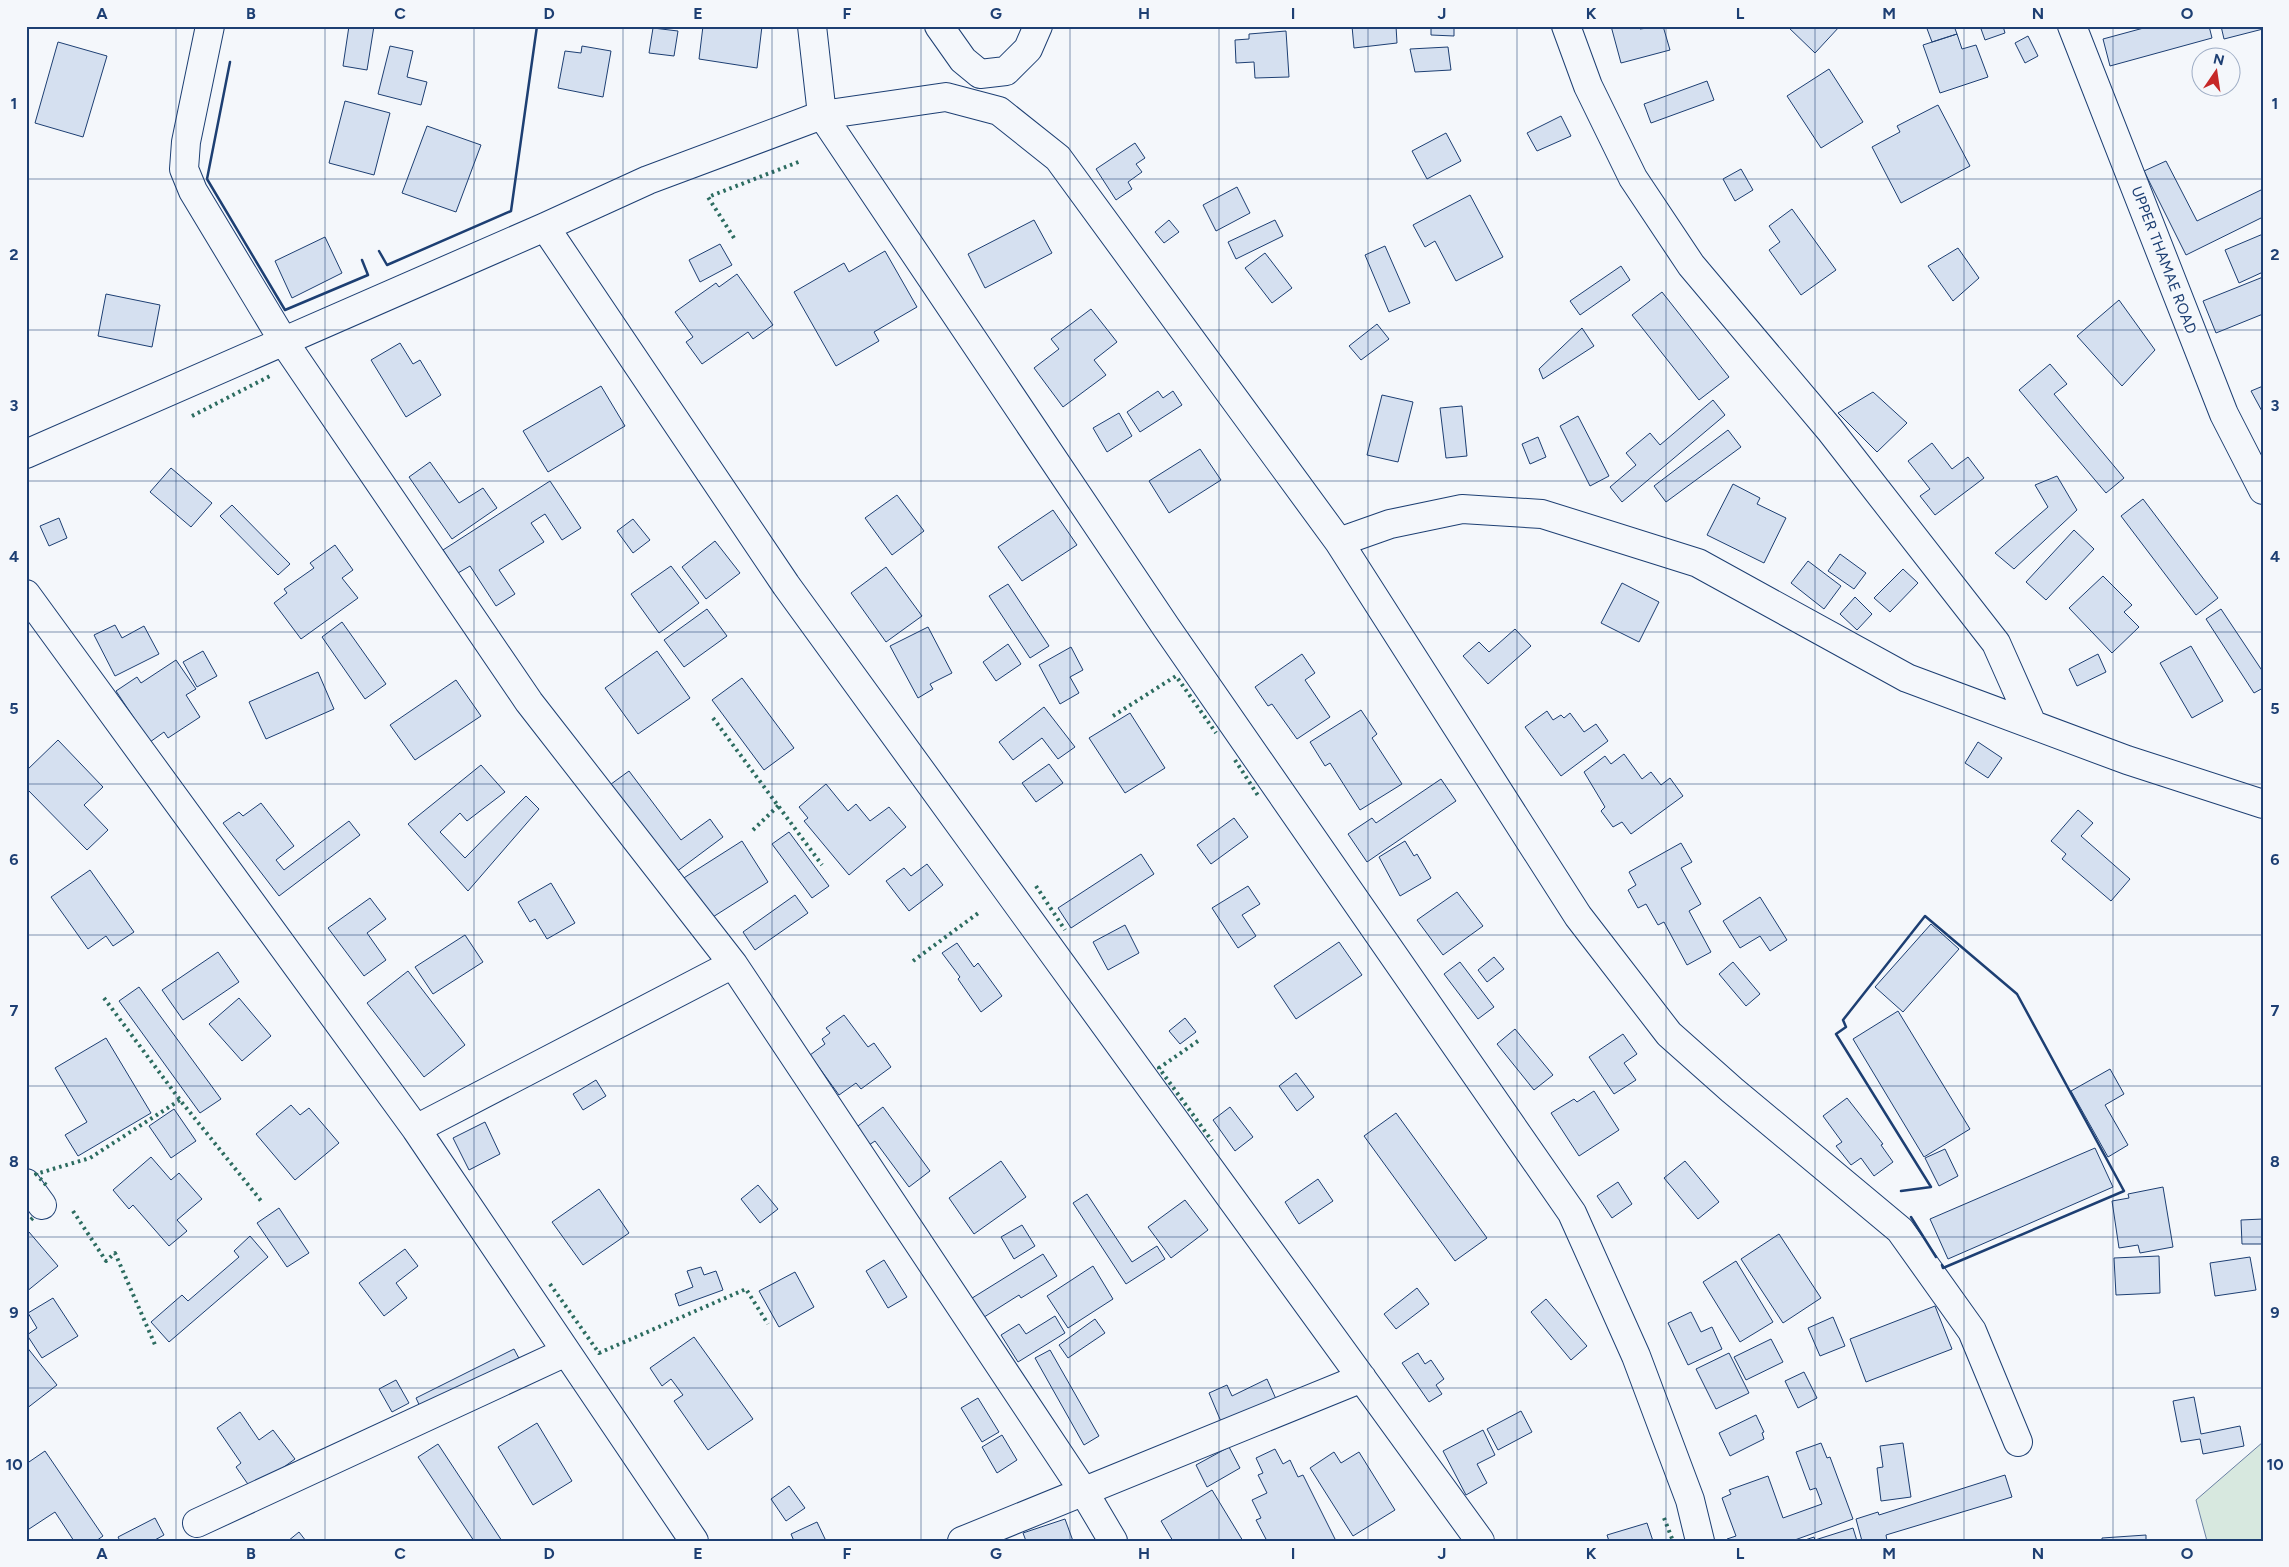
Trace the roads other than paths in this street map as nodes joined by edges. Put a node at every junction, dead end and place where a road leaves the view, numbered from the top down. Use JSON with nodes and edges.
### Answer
{"nodes":[{"id":1,"x":210,"y":26,"type":"edge"},
{"id":2,"x":812,"y":26,"type":"edge"},
{"id":3,"x":939,"y":26,"type":"edge"},
{"id":4,"x":1038,"y":26,"type":"edge"},
{"id":5,"x":1566,"y":26,"type":"edge"},
{"id":6,"x":2072,"y":26,"type":"edge"},
{"id":7,"x":822,"y":115,"type":"junction"},
{"id":8,"x":545,"y":227,"type":"junction"},
{"id":9,"x":284,"y":342,"type":"junction"},
{"id":10,"x":26,"y":454,"type":"edge"},
{"id":11,"x":2263,"y":490,"type":"edge"},
{"id":12,"x":1339,"y":542,"type":"junction"},
{"id":13,"x":26,"y":594,"type":"edge"},
{"id":14,"x":2032,"y":724,"type":"junction"},
{"id":15,"x":2263,"y":804,"type":"edge"},
{"id":16,"x":733,"y":964,"type":"junction"},
{"id":17,"x":416,"y":1129,"type":"junction"},
{"id":18,"x":26,"y":1183,"type":"edge"},
{"id":19,"x":42,"y":1205,"type":"dead end"},
{"id":20,"x":566,"y":1352,"type":"junction"},
{"id":21,"x":1362,"y":1378,"type":"junction"},
{"id":22,"x":2018,"y":1442,"type":"dead end"},
{"id":23,"x":1084,"y":1492,"type":"junction"},
{"id":24,"x":197,"y":1523,"type":"dead end"},
{"id":25,"x":694,"y":1541,"type":"edge"},
{"id":26,"x":962,"y":1541,"type":"edge"},
{"id":27,"x":1112,"y":1541,"type":"edge"},
{"id":28,"x":1480,"y":1541,"type":"edge"},
{"id":29,"x":1700,"y":1541,"type":"edge"}],
"edges":[{"from":1,"to":9,"type":"street"},
{"from":2,"to":7,"type":"street"},
{"from":3,"to":4,"type":"street"},
{"from":5,"to":14,"type":"street"},
{"from":6,"to":11,"type":"street","name":"UPPER THAMAE ROAD"},
{"from":7,"to":8,"type":"street"},
{"from":7,"to":12,"type":"street"},
{"from":7,"to":29,"type":"street"},
{"from":8,"to":9,"type":"street"},
{"from":8,"to":21,"type":"street"},
{"from":9,"to":10,"type":"street"},
{"from":9,"to":16,"type":"street"},
{"from":12,"to":14,"type":"street"},
{"from":12,"to":22,"type":"street"},
{"from":13,"to":17,"type":"street"},
{"from":14,"to":15,"type":"street"},
{"from":16,"to":17,"type":"street"},
{"from":16,"to":23,"type":"street"},
{"from":17,"to":20,"type":"street"},
{"from":18,"to":19,"type":"street"},
{"from":20,"to":24,"type":"street"},
{"from":20,"to":25,"type":"street"},
{"from":21,"to":23,"type":"street"},
{"from":21,"to":28,"type":"street"},
{"from":23,"to":26,"type":"street"},
{"from":23,"to":27,"type":"street"}]}
